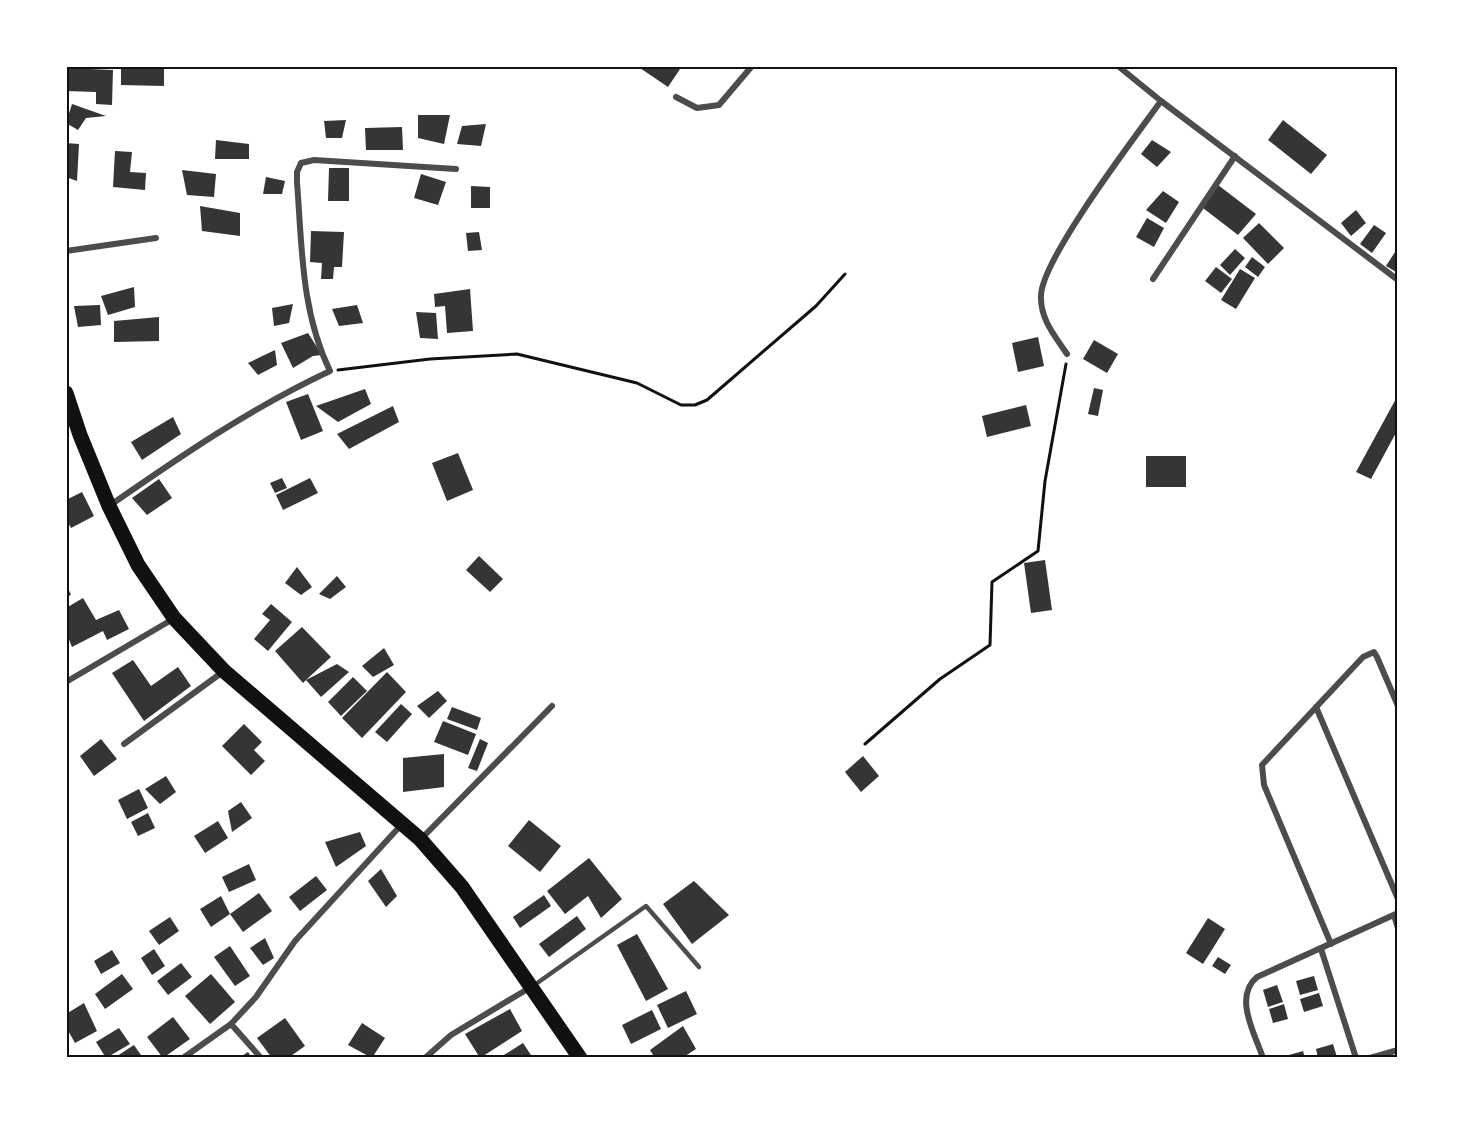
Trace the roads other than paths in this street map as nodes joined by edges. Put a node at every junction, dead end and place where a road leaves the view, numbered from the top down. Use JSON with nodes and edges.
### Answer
{"nodes":[{"id":1,"x":752,"y":66,"type":"edge"},
{"id":2,"x":1118,"y":66,"type":"edge"},
{"id":3,"x":676,"y":97,"type":"dead end"},
{"id":4,"x":1161,"y":101,"type":"junction"},
{"id":5,"x":1236,"y":156,"type":"junction"},
{"id":6,"x":456,"y":169,"type":"dead end"},
{"id":7,"x":156,"y":238,"type":"dead end"},
{"id":8,"x":66,"y":251,"type":"edge"},
{"id":9,"x":1153,"y":279,"type":"dead end"},
{"id":10,"x":1398,"y":280,"type":"edge"},
{"id":11,"x":1067,"y":354,"type":"road end"},
{"id":12,"x":66,"y":393,"type":"edge"},
{"id":13,"x":109,"y":506,"type":"junction"},
{"id":14,"x":174,"y":618,"type":"junction"},
{"id":15,"x":224,"y":671,"type":"junction"},
{"id":16,"x":66,"y":682,"type":"edge"},
{"id":17,"x":552,"y":706,"type":"dead end"},
{"id":18,"x":1398,"y":706,"type":"edge"},
{"id":19,"x":1316,"y":707,"type":"junction"},
{"id":20,"x":124,"y":744,"type":"dead end"},
{"id":21,"x":403,"y":824,"type":"junction"},
{"id":22,"x":66,"y":827,"type":"edge"},
{"id":23,"x":420,"y":839,"type":"junction"},
{"id":24,"x":66,"y":854,"type":"edge"},
{"id":25,"x":1398,"y":899,"type":"edge"},
{"id":26,"x":1396,"y":914,"type":"edge"},
{"id":27,"x":1398,"y":928,"type":"edge"},
{"id":28,"x":1331,"y":944,"type":"junction"},
{"id":29,"x":1321,"y":949,"type":"junction"},
{"id":30,"x":699,"y":967,"type":"dead end"},
{"id":31,"x":531,"y":987,"type":"junction"},
{"id":32,"x":231,"y":1024,"type":"junction"},
{"id":33,"x":1398,"y":1050,"type":"edge"},
{"id":34,"x":183,"y":1058,"type":"edge"},
{"id":35,"x":261,"y":1058,"type":"edge"},
{"id":36,"x":425,"y":1058,"type":"edge"},
{"id":37,"x":580,"y":1058,"type":"edge"},
{"id":38,"x":1263,"y":1058,"type":"edge"},
{"id":39,"x":1356,"y":1058,"type":"edge"},
{"id":40,"x":1370,"y":1058,"type":"edge"}],
"edges":[{"from":1,"to":3,"type":"street"},
{"from":2,"to":4,"type":"street"},
{"from":4,"to":5,"type":"street"},
{"from":4,"to":11,"type":"street"},
{"from":5,"to":9,"type":"street"},
{"from":5,"to":10,"type":"street"},
{"from":6,"to":13,"type":"street"},
{"from":7,"to":8,"type":"street"},
{"from":12,"to":13,"type":"highway"},
{"from":13,"to":14,"type":"highway"},
{"from":14,"to":15,"type":"highway"},
{"from":14,"to":16,"type":"street"},
{"from":15,"to":20,"type":"street"},
{"from":15,"to":21,"type":"highway"},
{"from":17,"to":23,"type":"street"},
{"from":18,"to":19,"type":"street"},
{"from":19,"to":25,"type":"street"},
{"from":19,"to":28,"type":"street"},
{"from":21,"to":23,"type":"highway"},
{"from":21,"to":32,"type":"street"},
{"from":22,"to":24,"type":"street"},
{"from":23,"to":31,"type":"highway"},
{"from":26,"to":27,"type":"street"},
{"from":26,"to":28,"type":"street"},
{"from":28,"to":29,"type":"street"},
{"from":29,"to":38,"type":"street"},
{"from":29,"to":39,"type":"street"},
{"from":30,"to":31,"type":"lane"},
{"from":31,"to":36,"type":"street"},
{"from":31,"to":37,"type":"highway"},
{"from":32,"to":34,"type":"street"},
{"from":32,"to":35,"type":"street"},
{"from":33,"to":40,"type":"street"}]}
